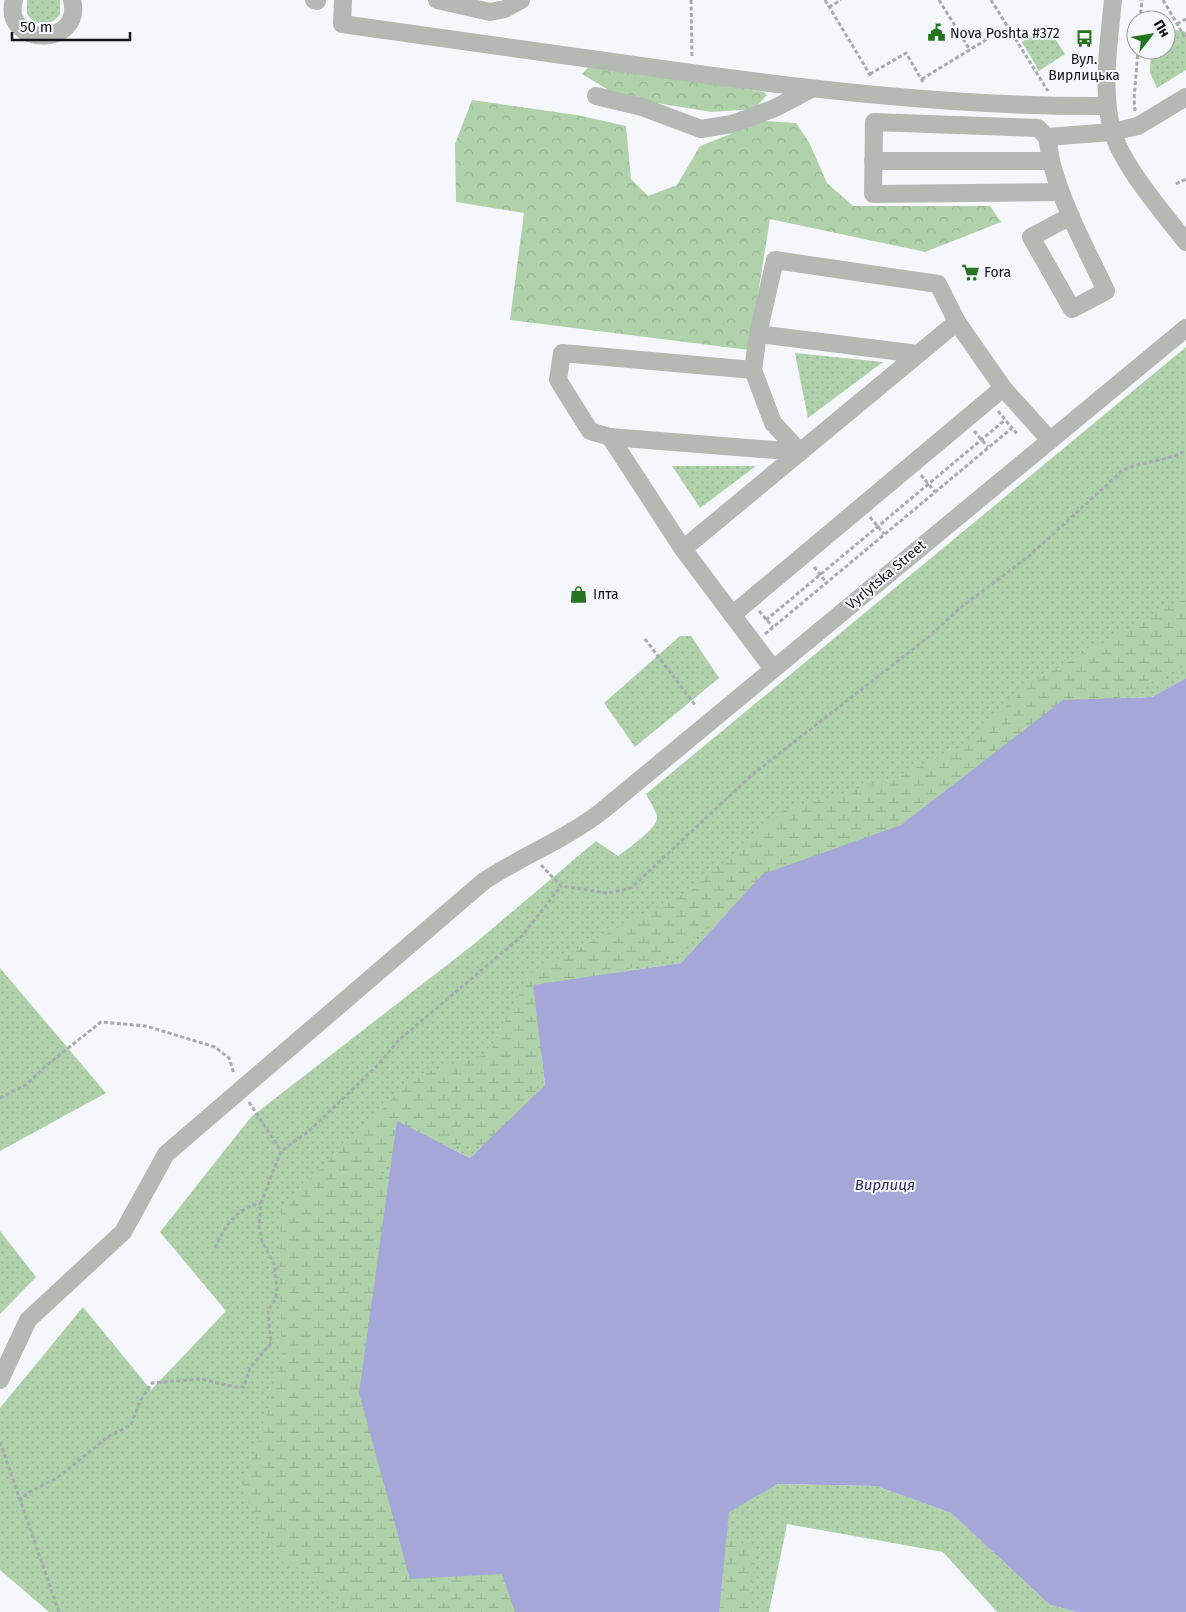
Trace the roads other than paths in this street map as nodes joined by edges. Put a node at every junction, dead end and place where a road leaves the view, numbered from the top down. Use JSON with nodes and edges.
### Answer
{"nodes":[{"id":1,"x":14,"y":0,"type":"edge"},
{"id":2,"x":72,"y":0,"type":"edge"},
{"id":3,"x":343,"y":0,"type":"edge"},
{"id":4,"x":437,"y":0,"type":"edge"},
{"id":5,"x":521,"y":0,"type":"edge"},
{"id":6,"x":1112,"y":0,"type":"edge"},
{"id":7,"x":487,"y":6,"type":"edge"},
{"id":8,"x":811,"y":89,"type":"junction"},
{"id":9,"x":596,"y":96,"type":"dead end"},
{"id":10,"x":1186,"y":97,"type":"edge"},
{"id":11,"x":1107,"y":106,"type":"junction"},
{"id":12,"x":1112,"y":132,"type":"junction"},
{"id":13,"x":1047,"y":137,"type":"junction"},
{"id":14,"x":873,"y":161,"type":"junction"},
{"id":15,"x":1051,"y":161,"type":"junction"},
{"id":16,"x":1060,"y":192,"type":"junction"},
{"id":17,"x":1071,"y":216,"type":"junction"},
{"id":18,"x":1186,"y":242,"type":"edge"},
{"id":19,"x":957,"y":322,"type":"junction"},
{"id":20,"x":1186,"y":328,"type":"edge"},
{"id":21,"x":758,"y":334,"type":"junction"},
{"id":22,"x":918,"y":354,"type":"junction"},
{"id":23,"x":753,"y":370,"type":"junction"},
{"id":24,"x":1003,"y":388,"type":"junction"},
{"id":25,"x":610,"y":437,"type":"junction"},
{"id":26,"x":1049,"y":439,"type":"junction"},
{"id":27,"x":800,"y":452,"type":"junction"},
{"id":28,"x":683,"y":549,"type":"junction"},
{"id":29,"x":732,"y":615,"type":"junction"},
{"id":30,"x":772,"y":669,"type":"junction"},
{"id":31,"x":0,"y":1380,"type":"edge"}],
"edges":[{"from":1,"to":2,"type":"street"},
{"from":3,"to":8,"type":"street"},
{"from":4,"to":7,"type":"street"},
{"from":5,"to":7,"type":"street"},
{"from":6,"to":11,"type":"street"},
{"from":8,"to":9,"type":"street"},
{"from":8,"to":11,"type":"street"},
{"from":10,"to":12,"type":"street"},
{"from":11,"to":12,"type":"street"},
{"from":12,"to":13,"type":"street"},
{"from":12,"to":18,"type":"street"},
{"from":13,"to":14,"type":"street"},
{"from":13,"to":15,"type":"street"},
{"from":14,"to":15,"type":"street"},
{"from":14,"to":16,"type":"street"},
{"from":15,"to":16,"type":"street"},
{"from":16,"to":17,"type":"street"},
{"from":17,"to":17,"type":"street"},
{"from":19,"to":21,"type":"street"},
{"from":19,"to":22,"type":"street"},
{"from":19,"to":24,"type":"street"},
{"from":20,"to":26,"type":"street","name":"Vyrlytska Street"},
{"from":21,"to":22,"type":"street"},
{"from":21,"to":23,"type":"street"},
{"from":22,"to":27,"type":"street"},
{"from":23,"to":25,"type":"street"},
{"from":23,"to":27,"type":"street"},
{"from":24,"to":26,"type":"street"},
{"from":24,"to":29,"type":"street"},
{"from":25,"to":27,"type":"street"},
{"from":25,"to":28,"type":"street"},
{"from":26,"to":30,"type":"street","name":"Vyrlytska Street"},
{"from":27,"to":28,"type":"street"},
{"from":28,"to":29,"type":"street"},
{"from":29,"to":30,"type":"street"},
{"from":30,"to":31,"type":"street","name":"Vyrlytska Street"}]}
